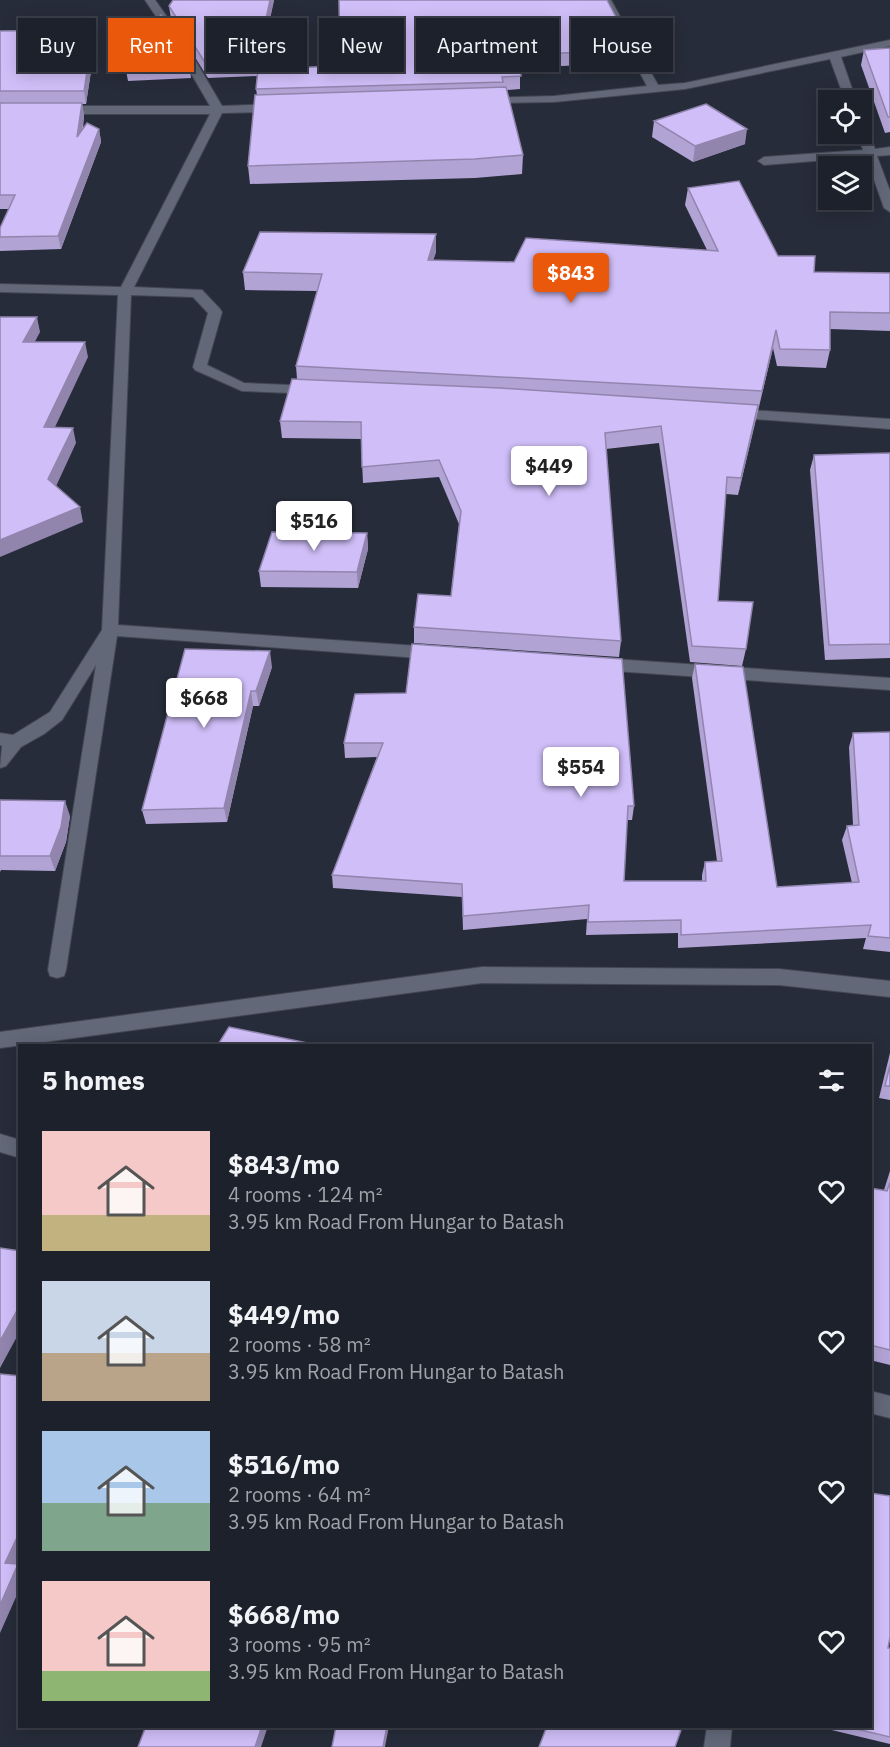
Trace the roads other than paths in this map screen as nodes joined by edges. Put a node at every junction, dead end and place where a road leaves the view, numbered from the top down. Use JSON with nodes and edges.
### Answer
{"nodes":[{"id":1,"x":150,"y":0,"type":"edge"},
{"id":2,"x":606,"y":0,"type":"edge"},
{"id":3,"x":890,"y":43,"type":"edge"},
{"id":4,"x":834,"y":54,"type":"junction"},
{"id":5,"x":654,"y":89,"type":"junction"},
{"id":6,"x":847,"y":90,"type":"edge"},
{"id":7,"x":473,"y":101,"type":"edge"},
{"id":8,"x":288,"y":108,"type":"edge"},
{"id":9,"x":46,"y":110,"type":"edge"},
{"id":10,"x":218,"y":110,"type":"junction"},
{"id":11,"x":867,"y":144,"type":"edge"},
{"id":12,"x":890,"y":151,"type":"edge"},
{"id":13,"x":870,"y":152,"type":"junction"},
{"id":14,"x":764,"y":161,"type":"dead end"},
{"id":15,"x":890,"y":208,"type":"edge"},
{"id":16,"x":0,"y":288,"type":"edge"},
{"id":17,"x":125,"y":292,"type":"junction"},
{"id":18,"x":324,"y":391,"type":"edge"},
{"id":19,"x":713,"y":412,"type":"edge"},
{"id":20,"x":890,"y":424,"type":"edge"},
{"id":21,"x":110,"y":630,"type":"junction"},
{"id":22,"x":453,"y":654,"type":"edge"},
{"id":23,"x":583,"y":663,"type":"edge"},
{"id":24,"x":890,"y":684,"type":"edge"},
{"id":25,"x":7,"y":740,"type":"edge"},
{"id":26,"x":0,"y":761,"type":"edge"},
{"id":27,"x":57,"y":970,"type":"dead end"},
{"id":28,"x":890,"y":989,"type":"edge"},
{"id":29,"x":0,"y":1040,"type":"edge"},
{"id":30,"x":0,"y":1143,"type":"edge"},
{"id":31,"x":18,"y":1148,"type":"edge"},
{"id":32,"x":872,"y":1402,"type":"edge"},
{"id":33,"x":890,"y":1407,"type":"edge"},
{"id":34,"x":720,"y":1728,"type":"edge"},
{"id":35,"x":717,"y":1747,"type":"edge"}],
"edges":[{"from":1,"to":10,"type":"street"},
{"from":2,"to":5,"type":"street"},
{"from":3,"to":4,"type":"street"},
{"from":4,"to":5,"type":"street"},
{"from":4,"to":6,"type":"street"},
{"from":5,"to":7,"type":"street"},
{"from":8,"to":10,"type":"street"},
{"from":9,"to":10,"type":"street"},
{"from":10,"to":17,"type":"street"},
{"from":11,"to":13,"type":"street"},
{"from":12,"to":13,"type":"street"},
{"from":13,"to":14,"type":"street"},
{"from":13,"to":15,"type":"street"},
{"from":16,"to":17,"type":"street"},
{"from":17,"to":18,"type":"street"},
{"from":17,"to":21,"type":"street"},
{"from":19,"to":20,"type":"street"},
{"from":21,"to":22,"type":"street"},
{"from":21,"to":25,"type":"street"},
{"from":21,"to":27,"type":"street"},
{"from":23,"to":24,"type":"street"},
{"from":25,"to":26,"type":"street"},
{"from":28,"to":29,"type":"street"},
{"from":30,"to":31,"type":"street"},
{"from":32,"to":33,"type":"street"},
{"from":34,"to":35,"type":"street"}]}
